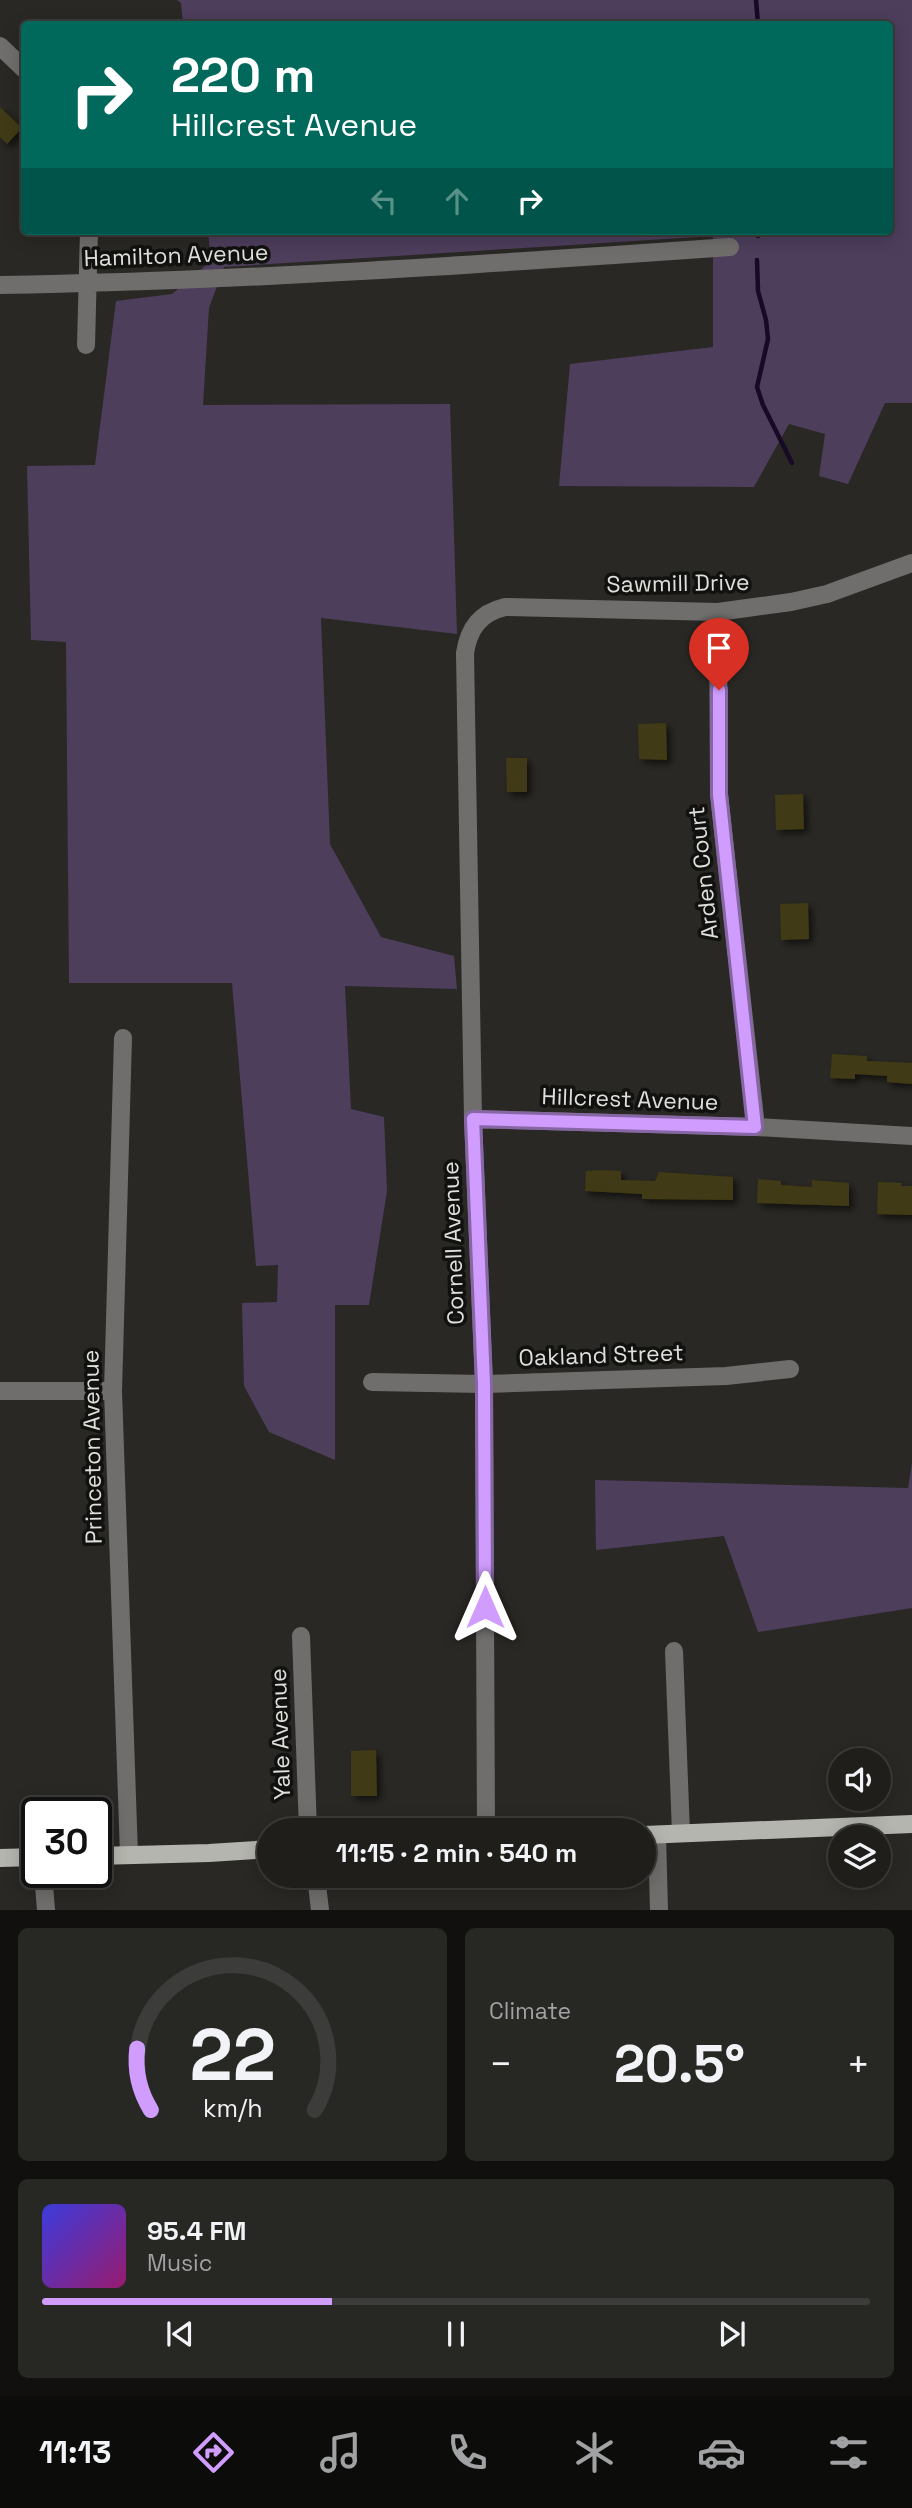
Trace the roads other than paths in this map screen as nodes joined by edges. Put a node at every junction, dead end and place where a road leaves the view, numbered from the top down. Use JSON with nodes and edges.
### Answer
{"nodes":[{"id":1,"x":0,"y":46,"type":"edge"},
{"id":2,"x":21,"y":66,"type":"edge"},
{"id":3,"x":89,"y":235,"type":"edge"},
{"id":4,"x":730,"y":247,"type":"dead end"},
{"id":5,"x":88,"y":283,"type":"junction"},
{"id":6,"x":0,"y":285,"type":"edge"},
{"id":7,"x":86,"y":345,"type":"dead end"},
{"id":8,"x":912,"y":563,"type":"edge"},
{"id":9,"x":718,"y":612,"type":"junction"},
{"id":10,"x":465,"y":653,"type":"joint"},
{"id":11,"x":123,"y":1038,"type":"dead end"},
{"id":12,"x":473,"y":1119,"type":"junction"},
{"id":13,"x":755,"y":1127,"type":"junction"},
{"id":14,"x":912,"y":1136,"type":"edge"},
{"id":15,"x":790,"y":1369,"type":"dead end"},
{"id":16,"x":372,"y":1382,"type":"dead end"},
{"id":17,"x":484,"y":1384,"type":"junction"},
{"id":18,"x":0,"y":1391,"type":"edge"},
{"id":19,"x":113,"y":1391,"type":"junction"},
{"id":20,"x":301,"y":1636,"type":"dead end"},
{"id":21,"x":674,"y":1651,"type":"dead end"},
{"id":22,"x":308,"y":1818,"type":"edge"},
{"id":23,"x":486,"y":1818,"type":"edge"},
{"id":24,"x":912,"y":1824,"type":"edge"},
{"id":25,"x":681,"y":1833,"type":"junction"},
{"id":26,"x":656,"y":1835,"type":"edge"},
{"id":27,"x":257,"y":1850,"type":"edge"},
{"id":28,"x":129,"y":1855,"type":"junction"},
{"id":29,"x":112,"y":1856,"type":"edge"},
{"id":30,"x":21,"y":1857,"type":"edge"},
{"id":31,"x":0,"y":1858,"type":"edge"},
{"id":32,"x":656,"y":1881,"type":"edge"},
{"id":33,"x":44,"y":1888,"type":"edge"},
{"id":34,"x":317,"y":1888,"type":"edge"},
{"id":35,"x":46,"y":1909,"type":"edge"},
{"id":36,"x":320,"y":1909,"type":"edge"},
{"id":37,"x":659,"y":1909,"type":"edge"}],
"edges":[{"from":1,"to":2,"type":"street"},
{"from":3,"to":5,"type":"street"},
{"from":4,"to":5,"type":"street","name":"Hamilton Avenue"},
{"from":5,"to":6,"type":"street","name":"Hamilton Avenue"},
{"from":5,"to":7,"type":"street"},
{"from":8,"to":9,"type":"street","name":"Sawmill Drive"},
{"from":9,"to":10,"type":"street","name":"Sawmill Drive"},
{"from":9,"to":13,"type":"street","name":"Arden Court"},
{"from":10,"to":12,"type":"street","name":"Cornell Avenue"},
{"from":11,"to":19,"type":"street","name":"Princeton Avenue"},
{"from":12,"to":13,"type":"street","name":"Hillcrest Avenue"},
{"from":12,"to":17,"type":"street","name":"Cornell Avenue"},
{"from":13,"to":14,"type":"street","name":"Hillcrest Avenue"},
{"from":15,"to":17,"type":"street","name":"Oakland Street"},
{"from":16,"to":17,"type":"street","name":"Oakland Street"},
{"from":17,"to":23,"type":"street","name":"Cornell Avenue"},
{"from":18,"to":19,"type":"street"},
{"from":19,"to":28,"type":"street","name":"Princeton Avenue"},
{"from":20,"to":22,"type":"street","name":"Yale Avenue"},
{"from":21,"to":25,"type":"street"},
{"from":24,"to":25,"type":"main road"},
{"from":25,"to":26,"type":"main road"},
{"from":27,"to":28,"type":"main road"},
{"from":28,"to":29,"type":"main road"},
{"from":30,"to":31,"type":"main road"},
{"from":32,"to":37,"type":"street"},
{"from":33,"to":35,"type":"street"},
{"from":34,"to":36,"type":"street"}]}
